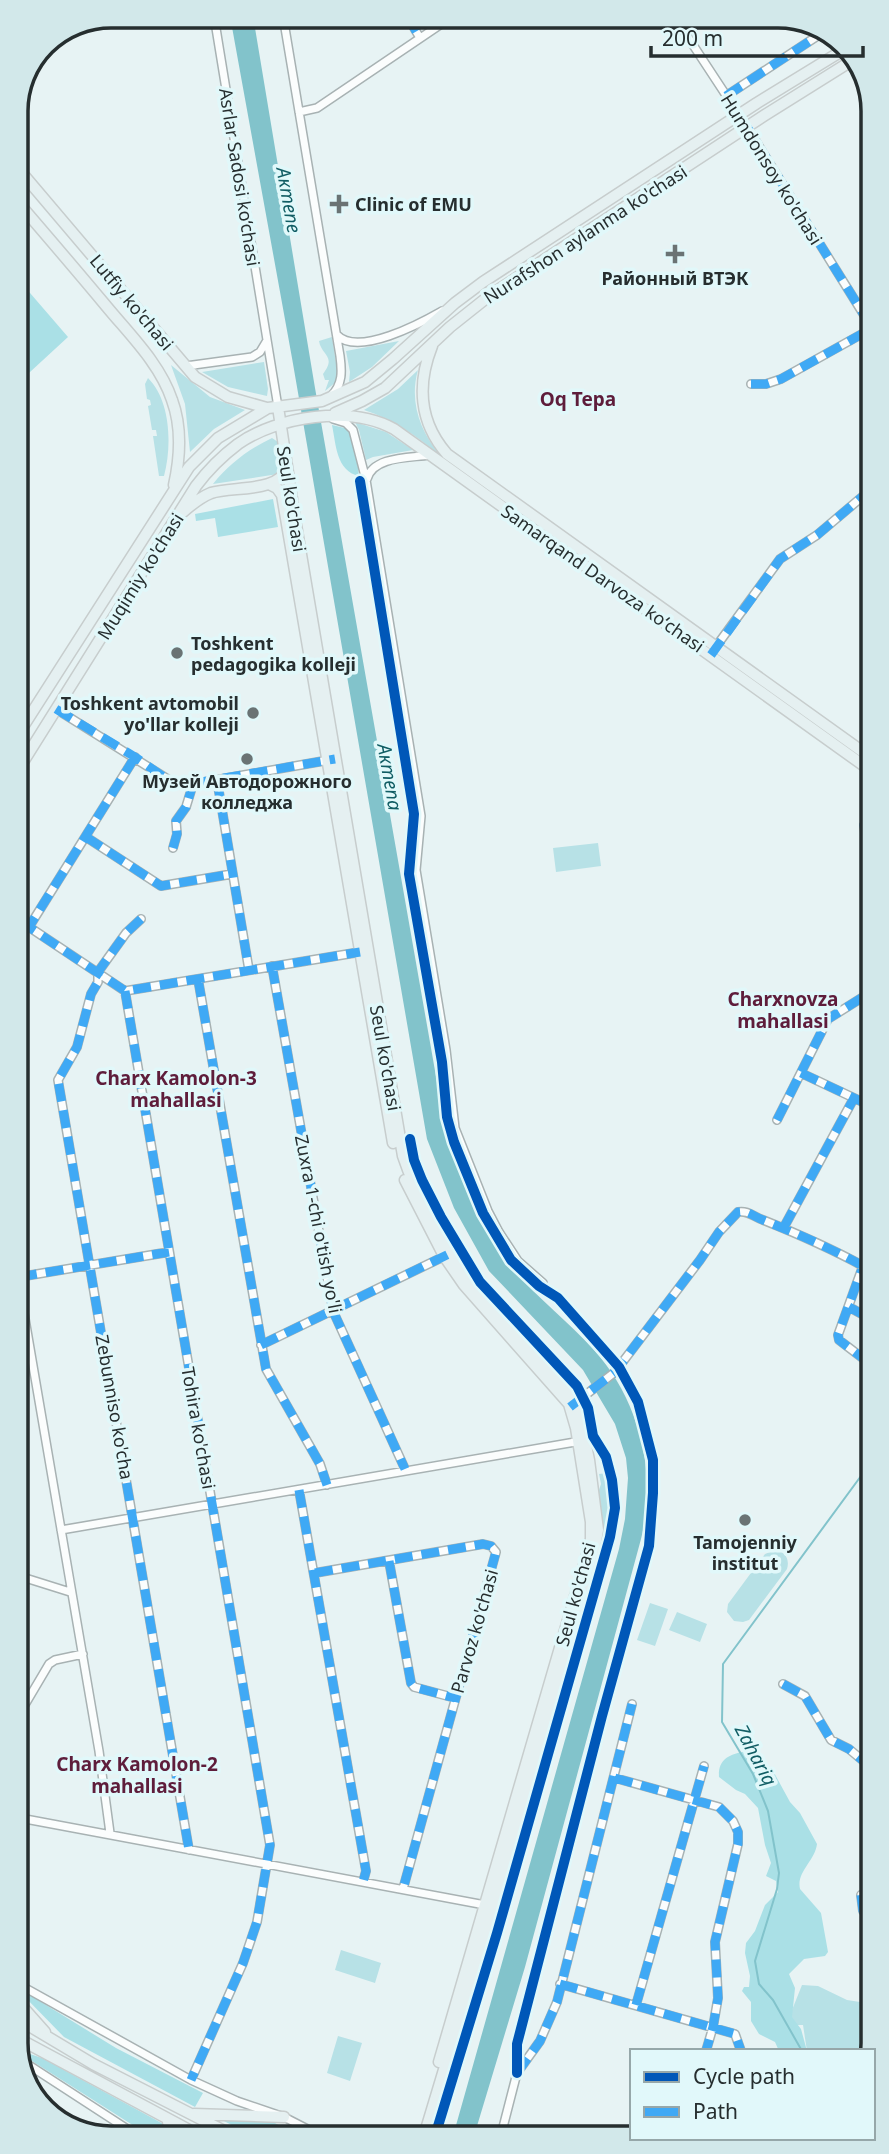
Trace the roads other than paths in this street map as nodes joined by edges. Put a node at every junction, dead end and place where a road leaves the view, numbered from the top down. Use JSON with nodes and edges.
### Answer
{"nodes":[{"id":1,"x":216,"y":28,"type":"edge"},
{"id":2,"x":285,"y":28,"type":"edge"},
{"id":3,"x":414,"y":28,"type":"edge"},
{"id":4,"x":435,"y":28,"type":"edge"},
{"id":5,"x":682,"y":28,"type":"edge"},
{"id":6,"x":816,"y":37,"type":"edge"},
{"id":7,"x":420,"y":38,"type":"junction"},
{"id":8,"x":838,"y":53,"type":"edge"},
{"id":9,"x":846,"y":64,"type":"edge"},
{"id":10,"x":726,"y":96,"type":"junction"},
{"id":11,"x":299,"y":112,"type":"junction"},
{"id":12,"x":738,"y":115,"type":"junction"},
{"id":13,"x":747,"y":127,"type":"junction"},
{"id":14,"x":28,"y":180,"type":"edge"},
{"id":15,"x":627,"y":188,"type":"junction"},
{"id":16,"x":635,"y":200,"type":"junction"},
{"id":17,"x":28,"y":214,"type":"edge"},
{"id":18,"x":579,"y":218,"type":"junction"},
{"id":19,"x":588,"y":231,"type":"junction"},
{"id":20,"x":455,"y":303,"type":"junction"},
{"id":21,"x":861,"y":310,"type":"edge"},
{"id":22,"x":337,"y":334,"type":"junction"},
{"id":23,"x":861,"y":334,"type":"edge"},
{"id":24,"x":266,"y":338,"type":"junction"},
{"id":25,"x":352,"y":342,"type":"junction"},
{"id":26,"x":432,"y":345,"type":"junction"},
{"id":27,"x":340,"y":352,"type":"junction"},
{"id":28,"x":186,"y":366,"type":"junction"},
{"id":29,"x":751,"y":384,"type":"dead end"},
{"id":30,"x":322,"y":401,"type":"junction"},
{"id":31,"x":294,"y":405,"type":"joint"},
{"id":32,"x":273,"y":408,"type":"junction"},
{"id":33,"x":325,"y":417,"type":"junction"},
{"id":34,"x":281,"y":425,"type":"junction"},
{"id":35,"x":431,"y":454,"type":"junction"},
{"id":36,"x":287,"y":466,"type":"junction"},
{"id":37,"x":366,"y":480,"type":"junction"},
{"id":38,"x":269,"y":484,"type":"junction"},
{"id":39,"x":172,"y":492,"type":"junction"},
{"id":40,"x":861,"y":498,"type":"edge"},
{"id":41,"x":175,"y":519,"type":"junction"},
{"id":42,"x":713,"y":651,"type":"junction"},
{"id":43,"x":56,"y":709,"type":"junction"},
{"id":44,"x":34,"y":710,"type":"junction"},
{"id":45,"x":28,"y":720,"type":"edge"},
{"id":46,"x":49,"y":721,"type":"junction"},
{"id":47,"x":861,"y":751,"type":"edge"},
{"id":48,"x":28,"y":754,"type":"edge"},
{"id":49,"x":135,"y":757,"type":"junction"},
{"id":50,"x":331,"y":760,"type":"junction"},
{"id":51,"x":861,"y":763,"type":"edge"},
{"id":52,"x":217,"y":780,"type":"junction"},
{"id":53,"x":193,"y":784,"type":"junction"},
{"id":54,"x":86,"y":837,"type":"junction"},
{"id":55,"x":173,"y":848,"type":"dead end"},
{"id":56,"x":232,"y":874,"type":"junction"},
{"id":57,"x":141,"y":919,"type":"dead end"},
{"id":58,"x":360,"y":952,"type":"junction"},
{"id":59,"x":272,"y":967,"type":"junction"},
{"id":60,"x":249,"y":970,"type":"junction"},
{"id":61,"x":98,"y":972,"type":"junction"},
{"id":62,"x":198,"y":979,"type":"junction"},
{"id":63,"x":125,"y":991,"type":"junction"},
{"id":64,"x":861,"y":998,"type":"edge"},
{"id":65,"x":802,"y":1073,"type":"junction"},
{"id":66,"x":854,"y":1098,"type":"junction"},
{"id":67,"x":861,"y":1101,"type":"edge"},
{"id":68,"x":777,"y":1120,"type":"dead end"},
{"id":69,"x":784,"y":1227,"type":"junction"},
{"id":70,"x":169,"y":1252,"type":"junction"},
{"id":71,"x":447,"y":1254,"type":"junction"},
{"id":72,"x":90,"y":1265,"type":"junction"},
{"id":73,"x":861,"y":1265,"type":"edge"},
{"id":74,"x":861,"y":1272,"type":"edge"},
{"id":75,"x":28,"y":1275,"type":"edge"},
{"id":76,"x":543,"y":1283,"type":"dead end"},
{"id":77,"x":849,"y":1307,"type":"junction"},
{"id":78,"x":333,"y":1311,"type":"junction"},
{"id":79,"x":861,"y":1313,"type":"edge"},
{"id":80,"x":28,"y":1337,"type":"edge"},
{"id":81,"x":261,"y":1345,"type":"junction"},
{"id":82,"x":861,"y":1356,"type":"edge"},
{"id":83,"x":573,"y":1405,"type":"junction"},
{"id":84,"x":582,"y":1441,"type":"junction"},
{"id":85,"x":405,"y":1469,"type":"junction"},
{"id":86,"x":327,"y":1485,"type":"junction"},
{"id":87,"x":299,"y":1490,"type":"junction"},
{"id":88,"x":212,"y":1504,"type":"junction"},
{"id":89,"x":134,"y":1517,"type":"junction"},
{"id":90,"x":61,"y":1530,"type":"junction"},
{"id":91,"x":389,"y":1561,"type":"junction"},
{"id":92,"x":315,"y":1573,"type":"junction"},
{"id":93,"x":28,"y":1579,"type":"edge"},
{"id":94,"x":71,"y":1592,"type":"junction"},
{"id":95,"x":83,"y":1654,"type":"junction"},
{"id":96,"x":783,"y":1684,"type":"dead end"},
{"id":97,"x":455,"y":1698,"type":"junction"},
{"id":98,"x":28,"y":1699,"type":"edge"},
{"id":99,"x":632,"y":1704,"type":"dead end"},
{"id":100,"x":861,"y":1759,"type":"edge"},
{"id":101,"x":704,"y":1766,"type":"dead end"},
{"id":102,"x":615,"y":1778,"type":"junction"},
{"id":103,"x":694,"y":1800,"type":"junction"},
{"id":104,"x":28,"y":1819,"type":"edge"},
{"id":105,"x":110,"y":1833,"type":"junction"},
{"id":106,"x":189,"y":1850,"type":"junction"},
{"id":107,"x":268,"y":1866,"type":"junction"},
{"id":108,"x":363,"y":1882,"type":"junction"},
{"id":109,"x":403,"y":1889,"type":"junction"},
{"id":110,"x":485,"y":1905,"type":"junction"},
{"id":111,"x":560,"y":1984,"type":"junction"},
{"id":112,"x":28,"y":1989,"type":"edge"},
{"id":113,"x":636,"y":2005,"type":"junction"},
{"id":114,"x":28,"y":2014,"type":"edge"},
{"id":115,"x":28,"y":2025,"type":"edge"},
{"id":116,"x":713,"y":2027,"type":"junction"},
{"id":117,"x":54,"y":2042,"type":"junction"},
{"id":118,"x":28,"y":2045,"type":"edge"},
{"id":119,"x":707,"y":2049,"type":"edge"},
{"id":120,"x":740,"y":2049,"type":"edge"},
{"id":121,"x":32,"y":2067,"type":"edge"},
{"id":122,"x":191,"y":2080,"type":"junction"},
{"id":123,"x":191,"y":2114,"type":"junction"},
{"id":124,"x":284,"y":2117,"type":"junction"},
{"id":125,"x":165,"y":2119,"type":"junction"},
{"id":126,"x":123,"y":2126,"type":"edge"},
{"id":127,"x":171,"y":2126,"type":"edge"},
{"id":128,"x":179,"y":2126,"type":"edge"},
{"id":129,"x":214,"y":2126,"type":"edge"},
{"id":130,"x":302,"y":2126,"type":"edge"},
{"id":131,"x":420,"y":2126,"type":"edge"},
{"id":132,"x":427,"y":2126,"type":"edge"},
{"id":133,"x":503,"y":2126,"type":"edge"}],
"edges":[{"from":1,"to":24,"type":"street","name":"Asrlar Sadosi ko‘chasi"},
{"from":2,"to":11,"type":"street"},
{"from":3,"to":7,"type":"street"},
{"from":4,"to":7,"type":"street"},
{"from":5,"to":10,"type":"street","name":"Humdonsoy ko'chasi"},
{"from":6,"to":10,"type":"street"},
{"from":7,"to":11,"type":"street"},
{"from":8,"to":12,"type":"main road","name":"Nurafshon aylanma ko'chasi"},
{"from":9,"to":13,"type":"main road","name":"Nurafshon aylanma ko'chasi"},
{"from":10,"to":12,"type":"street","name":"Humdonsoy ko'chasi"},
{"from":11,"to":22,"type":"street"},
{"from":12,"to":13,"type":"main road","name":"Humdonsoy ko'chasi"},
{"from":12,"to":15,"type":"main road","name":"Nurafshon aylanma ko'chasi"},
{"from":13,"to":16,"type":"main road","name":"Nurafshon aylanma ko'chasi"},
{"from":13,"to":21,"type":"street","name":"Humdonsoy ko'chasi"},
{"from":14,"to":28,"type":"main road","name":"Lutfiy ko'chasi"},
{"from":15,"to":16,"type":"main road"},
{"from":15,"to":18,"type":"main road","name":"Nurafshon aylanma ko'chasi"},
{"from":16,"to":19,"type":"main road","name":"Nurafshon aylanma ko'chasi"},
{"from":17,"to":39,"type":"main road","name":"Lutfiy ko'chasi"},
{"from":18,"to":19,"type":"main road"},
{"from":18,"to":20,"type":"main road","name":"Nurafshon aylanma ko'chasi"},
{"from":19,"to":26,"type":"main road","name":"Nurafshon aylanma ko'chasi"},
{"from":20,"to":25,"type":"street"},
{"from":20,"to":30,"type":"main road","name":"Nurafshon aylanma ko'chasi"},
{"from":22,"to":25,"type":"street"},
{"from":22,"to":27,"type":"street"},
{"from":23,"to":29,"type":"street"},
{"from":24,"to":28,"type":"street"},
{"from":24,"to":32,"type":"street","name":"Asrlar Sadosi ko‘chasi"},
{"from":25,"to":27,"type":"street"},
{"from":26,"to":33,"type":"main road","name":"Nurafshon aylanma ko'chasi"},
{"from":26,"to":42,"type":"main road","name":"Samarqand Darvoza koʻchasi"},
{"from":27,"to":30,"type":"street"},
{"from":28,"to":32,"type":"main road","name":"Lutfiy ko'chasi"},
{"from":30,"to":31,"type":"main road","name":"Nurafshon aylanma ko'chasi"},
{"from":31,"to":32,"type":"main road","name":"Muqimiy ko'chasi"},
{"from":32,"to":34,"type":"main road","name":"Seul ko'chasi"},
{"from":32,"to":39,"type":"main road","name":"Muqimiy ko'chasi"},
{"from":33,"to":34,"type":"main road","name":"Muqimiy ko'chasi"},
{"from":33,"to":35,"type":"main road","name":"Samarqand Darvoza koʻchasi"},
{"from":33,"to":37,"type":"street"},
{"from":34,"to":36,"type":"main road","name":"Seul ko'chasi"},
{"from":34,"to":41,"type":"main road","name":"Muqimiy ko'chasi"},
{"from":35,"to":37,"type":"street"},
{"from":35,"to":42,"type":"main road","name":"Samarqand Darvoza koʻchasi"},
{"from":36,"to":38,"type":"main road"},
{"from":36,"to":50,"type":"main road","name":"Seul ko'chasi"},
{"from":37,"to":76,"type":"street"},
{"from":38,"to":41,"type":"main road"},
{"from":38,"to":50,"type":"main road"},
{"from":39,"to":44,"type":"main road","name":"Muqimiy ko'chasi"},
{"from":40,"to":42,"type":"street"},
{"from":41,"to":43,"type":"main road","name":"Muqimiy ko'chasi"},
{"from":42,"to":47,"type":"main road","name":"Samarqand Darvoza koʻchasi"},
{"from":42,"to":51,"type":"main road","name":"Samarqand Darvoza koʻchasi"},
{"from":43,"to":46,"type":"main road","name":"Muqimiy ko'chasi"},
{"from":43,"to":49,"type":"street"},
{"from":44,"to":45,"type":"main road","name":"Muqimiy ko'chasi"},
{"from":44,"to":46,"type":"main road"},
{"from":46,"to":48,"type":"main road","name":"Muqimiy ko'chasi"},
{"from":49,"to":53,"type":"street"},
{"from":49,"to":54,"type":"street"},
{"from":50,"to":52,"type":"street"},
{"from":50,"to":58,"type":"main road","name":"Seul ko'chasi"},
{"from":50,"to":71,"type":"main road","name":"Seul ko'chasi"},
{"from":52,"to":53,"type":"street"},
{"from":52,"to":56,"type":"street"},
{"from":53,"to":55,"type":"street"},
{"from":54,"to":56,"type":"street"},
{"from":54,"to":61,"type":"street"},
{"from":56,"to":60,"type":"street"},
{"from":57,"to":61,"type":"street","name":"Zebunniso ko'cha"},
{"from":58,"to":59,"type":"street"},
{"from":58,"to":71,"type":"main road","name":"Seul ko'chasi"},
{"from":59,"to":60,"type":"street"},
{"from":59,"to":78,"type":"street","name":"Zuxra 1-chi o'tish yo'li"},
{"from":60,"to":62,"type":"street"},
{"from":61,"to":63,"type":"street"},
{"from":61,"to":72,"type":"street","name":"Zebunniso ko'cha"},
{"from":62,"to":63,"type":"street"},
{"from":62,"to":81,"type":"street"},
{"from":63,"to":70,"type":"street","name":"Tohira ko'chasi"},
{"from":64,"to":65,"type":"street"},
{"from":65,"to":66,"type":"street"},
{"from":65,"to":68,"type":"street"},
{"from":66,"to":67,"type":"street"},
{"from":66,"to":69,"type":"street"},
{"from":69,"to":73,"type":"street"},
{"from":69,"to":83,"type":"street"},
{"from":70,"to":72,"type":"street"},
{"from":70,"to":88,"type":"street","name":"Tohira ko'chasi"},
{"from":71,"to":78,"type":"street"},
{"from":71,"to":83,"type":"main road","name":"Seul ko'chasi"},
{"from":72,"to":75,"type":"street"},
{"from":72,"to":89,"type":"street","name":"Zebunniso ko'cha"},
{"from":74,"to":77,"type":"street"},
{"from":77,"to":79,"type":"street"},
{"from":77,"to":82,"type":"street"},
{"from":78,"to":81,"type":"street"},
{"from":78,"to":85,"type":"street","name":"Zuxra 1-chi o'tish yo'li"},
{"from":80,"to":90,"type":"street"},
{"from":81,"to":86,"type":"street"},
{"from":83,"to":84,"type":"main road","name":"Seul ko'chasi"},
{"from":84,"to":85,"type":"street"},
{"from":84,"to":110,"type":"main road","name":"Seul ko'chasi"},
{"from":85,"to":86,"type":"street"},
{"from":86,"to":87,"type":"street"},
{"from":87,"to":88,"type":"street"},
{"from":87,"to":92,"type":"street"},
{"from":88,"to":89,"type":"street"},
{"from":88,"to":107,"type":"street","name":"Tohira ko'chasi"},
{"from":89,"to":90,"type":"street"},
{"from":89,"to":106,"type":"street","name":"Zebunniso ko'cha"},
{"from":90,"to":94,"type":"street"},
{"from":91,"to":92,"type":"street","name":"Parvoz ko'chasi"},
{"from":91,"to":97,"type":"street"},
{"from":91,"to":97,"type":"street","name":"Parvoz ko'chasi"},
{"from":92,"to":108,"type":"street"},
{"from":93,"to":94,"type":"street"},
{"from":94,"to":95,"type":"street"},
{"from":95,"to":98,"type":"street"},
{"from":95,"to":105,"type":"street"},
{"from":96,"to":100,"type":"street"},
{"from":97,"to":109,"type":"street","name":"Parvoz ko'chasi"},
{"from":99,"to":102,"type":"street"},
{"from":101,"to":103,"type":"street"},
{"from":102,"to":103,"type":"street"},
{"from":102,"to":111,"type":"street"},
{"from":103,"to":113,"type":"street"},
{"from":103,"to":116,"type":"street"},
{"from":104,"to":105,"type":"street"},
{"from":105,"to":106,"type":"street"},
{"from":106,"to":107,"type":"street"},
{"from":107,"to":108,"type":"street"},
{"from":107,"to":122,"type":"street","name":"Tohira ko'chasi"},
{"from":108,"to":109,"type":"street"},
{"from":109,"to":110,"type":"street"},
{"from":110,"to":131,"type":"main road","name":"Seul ko'chasi"},
{"from":110,"to":132,"type":"main road","name":"Seul ko'chasi"},
{"from":111,"to":113,"type":"street"},
{"from":111,"to":133,"type":"street"},
{"from":112,"to":122,"type":"street"},
{"from":113,"to":116,"type":"street"},
{"from":114,"to":117,"type":"main road"},
{"from":115,"to":117,"type":"main road"},
{"from":116,"to":119,"type":"street"},
{"from":116,"to":120,"type":"street"},
{"from":117,"to":123,"type":"main road"},
{"from":118,"to":125,"type":"main road"},
{"from":121,"to":126,"type":"street"},
{"from":122,"to":124,"type":"street"},
{"from":123,"to":124,"type":"main road"},
{"from":123,"to":129,"type":"main road"},
{"from":124,"to":130,"type":"street"},
{"from":125,"to":127,"type":"main road"},
{"from":125,"to":128,"type":"main road"}]}
